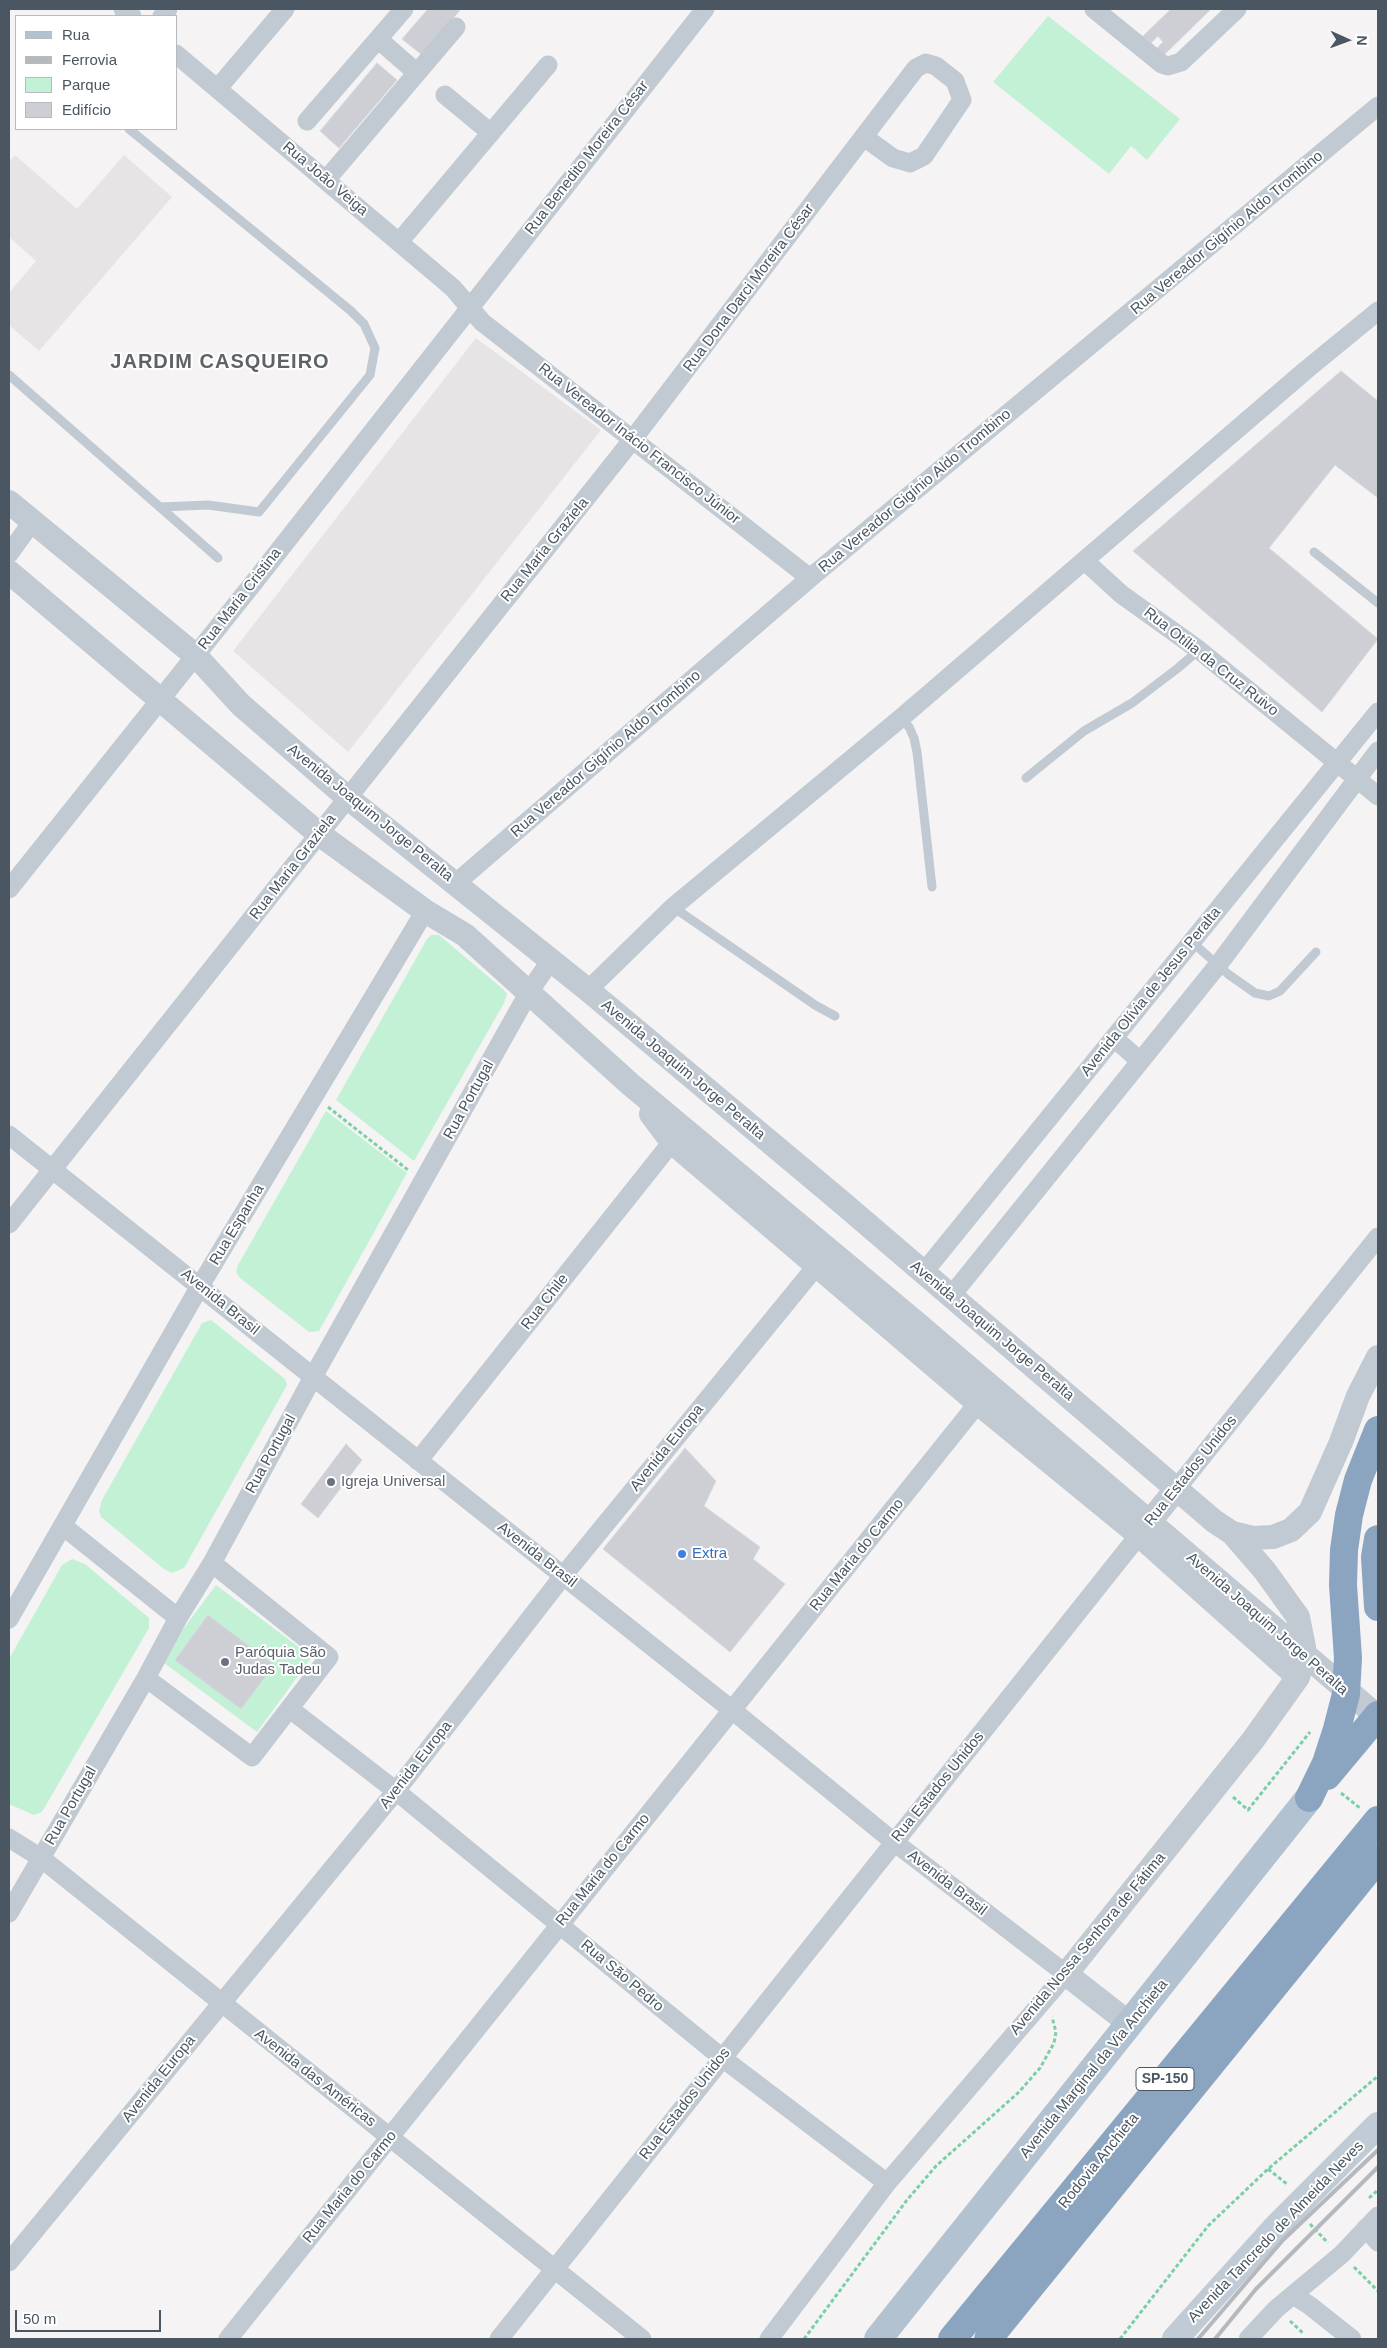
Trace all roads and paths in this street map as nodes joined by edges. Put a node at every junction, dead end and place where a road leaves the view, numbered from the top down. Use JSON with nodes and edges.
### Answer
{"nodes":[{"id":1,"x":286,"y":9,"type":"edge"},
{"id":2,"x":404,"y":9,"type":"edge"},
{"id":3,"x":705,"y":9,"type":"edge"},
{"id":4,"x":1094,"y":9,"type":"edge"},
{"id":5,"x":1237,"y":9,"type":"edge"},
{"id":6,"x":456,"y":27,"type":"dead end"},
{"id":7,"x":378,"y":39,"type":"junction"},
{"id":8,"x":178,"y":56,"type":"edge"},
{"id":9,"x":548,"y":65,"type":"dead end"},
{"id":10,"x":417,"y":73,"type":"junction"},
{"id":11,"x":218,"y":88,"type":"junction"},
{"id":12,"x":445,"y":95,"type":"dead end"},
{"id":13,"x":1378,"y":106,"type":"edge"},
{"id":14,"x":307,"y":121,"type":"dead end"},
{"id":15,"x":129,"y":130,"type":"edge"},
{"id":16,"x":491,"y":133,"type":"junction"},
{"id":17,"x":864,"y":138,"type":"junction"},
{"id":18,"x":326,"y":180,"type":"junction"},
{"id":19,"x":399,"y":242,"type":"junction"},
{"id":20,"x":470,"y":308,"type":"junction"},
{"id":21,"x":1378,"y":311,"type":"edge"},
{"id":22,"x":9,"y":375,"type":"edge"},
{"id":23,"x":633,"y":439,"type":"junction"},
{"id":24,"x":9,"y":502,"type":"edge"},
{"id":25,"x":160,"y":507,"type":"junction"},
{"id":26,"x":32,"y":522,"type":"junction"},
{"id":27,"x":1314,"y":552,"type":"dead end"},
{"id":28,"x":9,"y":554,"type":"edge"},
{"id":29,"x":218,"y":558,"type":"dead end"},
{"id":30,"x":1086,"y":562,"type":"junction"},
{"id":31,"x":9,"y":572,"type":"edge"},
{"id":32,"x":810,"y":578,"type":"junction"},
{"id":33,"x":1378,"y":603,"type":"edge"},
{"id":34,"x":1199,"y":650,"type":"junction"},
{"id":35,"x":196,"y":656,"type":"junction"},
{"id":36,"x":161,"y":700,"type":"junction"},
{"id":37,"x":1378,"y":712,"type":"edge"},
{"id":38,"x":901,"y":718,"type":"junction"},
{"id":39,"x":1378,"y":751,"type":"edge"},
{"id":40,"x":1338,"y":762,"type":"junction"},
{"id":41,"x":1026,"y":778,"type":"dead end"},
{"id":42,"x":1356,"y":778,"type":"junction"},
{"id":43,"x":1378,"y":796,"type":"edge"},
{"id":44,"x":348,"y":798,"type":"junction"},
{"id":45,"x":319,"y":834,"type":"junction"},
{"id":46,"x":456,"y":883,"type":"junction"},
{"id":47,"x":932,"y":887,"type":"dead end"},
{"id":48,"x":9,"y":889,"type":"edge"},
{"id":49,"x":673,"y":907,"type":"junction"},
{"id":50,"x":425,"y":912,"type":"junction"},
{"id":51,"x":1192,"y":942,"type":"junction"},
{"id":52,"x":1316,"y":952,"type":"dead end"},
{"id":53,"x":551,"y":960,"type":"junction"},
{"id":54,"x":1218,"y":965,"type":"junction"},
{"id":55,"x":588,"y":990,"type":"junction"},
{"id":56,"x":529,"y":992,"type":"junction"},
{"id":57,"x":835,"y":1016,"type":"dead end"},
{"id":58,"x":1114,"y":1038,"type":"junction"},
{"id":59,"x":1140,"y":1061,"type":"junction"},
{"id":60,"x":314,"y":1095,"type":"junction"},
{"id":61,"x":9,"y":1135,"type":"edge"},
{"id":62,"x":677,"y":1135,"type":"junction"},
{"id":63,"x":51,"y":1170,"type":"junction"},
{"id":64,"x":423,"y":1182,"type":"junction"},
{"id":65,"x":9,"y":1224,"type":"edge"},
{"id":66,"x":1378,"y":1237,"type":"edge"},
{"id":67,"x":818,"y":1264,"type":"junction"},
{"id":68,"x":924,"y":1272,"type":"junction"},
{"id":69,"x":200,"y":1286,"type":"junction"},
{"id":70,"x":951,"y":1296,"type":"junction"},
{"id":71,"x":1378,"y":1357,"type":"edge"},
{"id":72,"x":313,"y":1377,"type":"junction"},
{"id":73,"x":978,"y":1402,"type":"junction"},
{"id":74,"x":1378,"y":1430,"type":"edge"},
{"id":75,"x":418,"y":1461,"type":"junction"},
{"id":76,"x":1177,"y":1488,"type":"junction"},
{"id":77,"x":63,"y":1526,"type":"junction"},
{"id":78,"x":1232,"y":1533,"type":"junction"},
{"id":79,"x":1140,"y":1535,"type":"junction"},
{"id":80,"x":1378,"y":1539,"type":"edge"},
{"id":81,"x":212,"y":1563,"type":"junction"},
{"id":82,"x":563,"y":1576,"type":"junction"},
{"id":83,"x":1378,"y":1608,"type":"edge"},
{"id":84,"x":178,"y":1618,"type":"junction"},
{"id":85,"x":9,"y":1619,"type":"edge"},
{"id":86,"x":1298,"y":1677,"type":"junction"},
{"id":87,"x":146,"y":1678,"type":"junction"},
{"id":88,"x":290,"y":1710,"type":"junction"},
{"id":89,"x":732,"y":1710,"type":"junction"},
{"id":90,"x":1378,"y":1716,"type":"edge"},
{"id":91,"x":1313,"y":1729,"type":"dead end"},
{"id":92,"x":1217,"y":1785,"type":"junction"},
{"id":93,"x":396,"y":1791,"type":"junction"},
{"id":94,"x":1308,"y":1798,"type":"junction"},
{"id":95,"x":1378,"y":1820,"type":"edge"},
{"id":96,"x":9,"y":1838,"type":"edge"},
{"id":97,"x":894,"y":1842,"type":"junction"},
{"id":98,"x":41,"y":1858,"type":"junction"},
{"id":99,"x":1374,"y":1864,"type":"edge"},
{"id":100,"x":9,"y":1913,"type":"edge"},
{"id":101,"x":560,"y":1923,"type":"junction"},
{"id":102,"x":1066,"y":1974,"type":"junction"},
{"id":103,"x":1040,"y":2003,"type":"junction"},
{"id":104,"x":221,"y":2004,"type":"junction"},
{"id":105,"x":1130,"y":2024,"type":"junction"},
{"id":106,"x":721,"y":2057,"type":"junction"},
{"id":107,"x":1378,"y":2076,"type":"edge"},
{"id":108,"x":1378,"y":2125,"type":"edge"},
{"id":109,"x":390,"y":2137,"type":"junction"},
{"id":110,"x":887,"y":2183,"type":"junction"},
{"id":111,"x":1305,"y":2199,"type":"junction"},
{"id":112,"x":1374,"y":2229,"type":"edge"},
{"id":113,"x":1339,"y":2247,"type":"junction"},
{"id":114,"x":9,"y":2262,"type":"edge"},
{"id":115,"x":553,"y":2270,"type":"junction"},
{"id":116,"x":1378,"y":2291,"type":"edge"},
{"id":117,"x":1294,"y":2296,"type":"junction"},
{"id":118,"x":228,"y":2339,"type":"edge"},
{"id":119,"x":499,"y":2339,"type":"edge"},
{"id":120,"x":642,"y":2339,"type":"edge"},
{"id":121,"x":768,"y":2339,"type":"edge"},
{"id":122,"x":804,"y":2339,"type":"edge"},
{"id":123,"x":878,"y":2339,"type":"edge"},
{"id":124,"x":952,"y":2339,"type":"edge"},
{"id":125,"x":988,"y":2339,"type":"edge"},
{"id":126,"x":1120,"y":2339,"type":"edge"},
{"id":127,"x":1175,"y":2339,"type":"edge"},
{"id":128,"x":1248,"y":2339,"type":"edge"},
{"id":129,"x":1352,"y":2339,"type":"edge"}],
"edges":[{"from":1,"to":11,"type":"street"},
{"from":2,"to":7,"type":"street"},
{"from":3,"to":20,"type":"street","name":"Rua Benedito Moreira César"},
{"from":4,"to":5,"type":"street"},
{"from":6,"to":10,"type":"street"},
{"from":7,"to":10,"type":"street"},
{"from":7,"to":14,"type":"street"},
{"from":8,"to":11,"type":"street","name":"Rua João Veiga"},
{"from":9,"to":16,"type":"street"},
{"from":10,"to":18,"type":"street"},
{"from":11,"to":18,"type":"street","name":"Rua João Veiga"},
{"from":12,"to":16,"type":"street"},
{"from":13,"to":32,"type":"street","name":"Rua Vereador Gigínio Aldo Trombino"},
{"from":15,"to":25,"type":"lane"},
{"from":16,"to":19,"type":"street"},
{"from":17,"to":17,"type":"street","name":"Rua Dona Darci Moreira César"},
{"from":17,"to":23,"type":"street","name":"Rua Dona Darci Moreira César"},
{"from":18,"to":19,"type":"street","name":"Rua João Veiga"},
{"from":19,"to":20,"type":"street","name":"Rua João Veiga"},
{"from":20,"to":23,"type":"street","name":"Rua Vereador Inácio Francisco Júnior"},
{"from":20,"to":35,"type":"street","name":"Rua Maria Cristina"},
{"from":21,"to":30,"type":"street"},
{"from":22,"to":25,"type":"lane"},
{"from":23,"to":32,"type":"street","name":"Rua Vereador Inácio Francisco Júnior"},
{"from":23,"to":44,"type":"street","name":"Rua Maria Graziela"},
{"from":24,"to":26,"type":"street","name":"Avenida Joaquim Jorge Peralta"},
{"from":25,"to":29,"type":"lane"},
{"from":26,"to":28,"type":"street"},
{"from":26,"to":35,"type":"street","name":"Avenida Joaquim Jorge Peralta"},
{"from":27,"to":33,"type":"lane"},
{"from":30,"to":34,"type":"street","name":"Rua Otília da Cruz Ruivo"},
{"from":30,"to":38,"type":"street"},
{"from":31,"to":36,"type":"street","name":"Avenida Joaquim Jorge Peralta"},
{"from":32,"to":46,"type":"street","name":"Rua Vereador Gigínio Aldo Trombino"},
{"from":34,"to":40,"type":"street","name":"Rua Otília da Cruz Ruivo"},
{"from":34,"to":41,"type":"lane"},
{"from":35,"to":36,"type":"street","name":"Rua Maria Cristina"},
{"from":35,"to":44,"type":"street","name":"Avenida Joaquim Jorge Peralta"},
{"from":36,"to":45,"type":"street","name":"Avenida Joaquim Jorge Peralta"},
{"from":36,"to":48,"type":"street","name":"Rua Maria Cristina"},
{"from":37,"to":40,"type":"street","name":"Avenida Olívia de Jesus Peralta"},
{"from":38,"to":47,"type":"lane"},
{"from":38,"to":49,"type":"street"},
{"from":39,"to":42,"type":"street"},
{"from":40,"to":42,"type":"street","name":"Rua Otília da Cruz Ruivo"},
{"from":40,"to":51,"type":"street","name":"Avenida Olívia de Jesus Peralta"},
{"from":42,"to":43,"type":"street","name":"Rua Otília da Cruz Ruivo"},
{"from":42,"to":54,"type":"street"},
{"from":44,"to":45,"type":"street","name":"Rua Maria Graziela"},
{"from":44,"to":46,"type":"street","name":"Avenida Joaquim Jorge Peralta"},
{"from":45,"to":50,"type":"street","name":"Avenida Joaquim Jorge Peralta"},
{"from":45,"to":63,"type":"street","name":"Rua Maria Graziela"},
{"from":46,"to":53,"type":"street","name":"Avenida Joaquim Jorge Peralta"},
{"from":49,"to":55,"type":"street"},
{"from":49,"to":57,"type":"lane"},
{"from":50,"to":56,"type":"street","name":"Avenida Joaquim Jorge Peralta"},
{"from":50,"to":60,"type":"street","name":"Rua Espanha"},
{"from":51,"to":54,"type":"lane"},
{"from":51,"to":58,"type":"street","name":"Avenida Olívia de Jesus Peralta"},
{"from":52,"to":54,"type":"lane"},
{"from":53,"to":55,"type":"street","name":"Avenida Joaquim Jorge Peralta"},
{"from":53,"to":56,"type":"street","name":"Rua Portugal"},
{"from":54,"to":59,"type":"street"},
{"from":55,"to":68,"type":"street","name":"Avenida Joaquim Jorge Peralta"},
{"from":56,"to":62,"type":"street","name":"Avenida Joaquim Jorge Peralta"},
{"from":56,"to":64,"type":"street","name":"Rua Portugal"},
{"from":58,"to":59,"type":"street"},
{"from":58,"to":68,"type":"street","name":"Avenida Olívia de Jesus Peralta"},
{"from":59,"to":70,"type":"street"},
{"from":60,"to":64,"type":"path"},
{"from":60,"to":69,"type":"street","name":"Rua Espanha"},
{"from":61,"to":63,"type":"street","name":"Avenida Brasil"},
{"from":62,"to":67,"type":"street","name":"Avenida Joaquim Jorge Peralta"},
{"from":62,"to":75,"type":"street","name":"Rua Chile"},
{"from":62,"to":90,"type":"street","name":"Avenida Joaquim Jorge Peralta"},
{"from":63,"to":65,"type":"street","name":"Rua Maria Graziela"},
{"from":63,"to":69,"type":"street","name":"Avenida Brasil"},
{"from":64,"to":72,"type":"street","name":"Rua Portugal"},
{"from":66,"to":76,"type":"street","name":"Rua Estados Unidos"},
{"from":67,"to":73,"type":"street","name":"Avenida Joaquim Jorge Peralta"},
{"from":67,"to":82,"type":"street","name":"Avenida Europa"},
{"from":68,"to":70,"type":"street","name":"Avenida Joaquim Jorge Peralta"},
{"from":69,"to":72,"type":"street","name":"Avenida Brasil"},
{"from":69,"to":77,"type":"street","name":"Rua Espanha"},
{"from":70,"to":76,"type":"street","name":"Avenida Joaquim Jorge Peralta"},
{"from":71,"to":78,"type":"street","name":"Avenida Joaquim Jorge Peralta"},
{"from":72,"to":75,"type":"street","name":"Avenida Brasil"},
{"from":72,"to":81,"type":"street","name":"Rua Portugal"},
{"from":73,"to":79,"type":"street","name":"Avenida Joaquim Jorge Peralta"},
{"from":73,"to":89,"type":"street","name":"Rua Maria do Carmo"},
{"from":74,"to":94,"type":"highway"},
{"from":75,"to":82,"type":"street","name":"Avenida Brasil"},
{"from":76,"to":78,"type":"street","name":"Avenida Joaquim Jorge Peralta"},
{"from":76,"to":79,"type":"street","name":"Rua Estados Unidos"},
{"from":77,"to":84,"type":"street"},
{"from":77,"to":85,"type":"street","name":"Rua Espanha"},
{"from":78,"to":86,"type":"street","name":"Avenida Nossa Senhora de Fátima"},
{"from":79,"to":86,"type":"street","name":"Avenida Joaquim Jorge Peralta"},
{"from":79,"to":97,"type":"street","name":"Rua Estados Unidos"},
{"from":80,"to":83,"type":"highway"},
{"from":81,"to":84,"type":"street","name":"Rua Portugal"},
{"from":81,"to":88,"type":"street"},
{"from":82,"to":89,"type":"street","name":"Avenida Brasil"},
{"from":82,"to":93,"type":"street","name":"Avenida Europa"},
{"from":84,"to":87,"type":"street","name":"Rua Portugal"},
{"from":86,"to":92,"type":"street","name":"Avenida Nossa Senhora de Fátima"},
{"from":87,"to":88,"type":"street"},
{"from":87,"to":98,"type":"street","name":"Rua Portugal"},
{"from":88,"to":93,"type":"street","name":"Rua São Pedro"},
{"from":89,"to":97,"type":"street","name":"Avenida Brasil"},
{"from":89,"to":101,"type":"street","name":"Rua Maria do Carmo"},
{"from":90,"to":94,"type":"highway"},
{"from":91,"to":92,"type":"path"},
{"from":92,"to":102,"type":"street","name":"Avenida Nossa Senhora de Fátima"},
{"from":93,"to":101,"type":"street","name":"Rua São Pedro"},
{"from":93,"to":104,"type":"street","name":"Avenida Europa"},
{"from":94,"to":105,"type":"main road","name":"Avenida Marginal da Via Anchieta"},
{"from":95,"to":124,"type":"highway","name":"Rodovia Anchieta","number":"SP-150"},
{"from":96,"to":98,"type":"street","name":"Avenida das Américas"},
{"from":97,"to":102,"type":"street","name":"Avenida Brasil"},
{"from":97,"to":106,"type":"street","name":"Rua Estados Unidos"},
{"from":98,"to":100,"type":"street","name":"Rua Portugal"},
{"from":98,"to":104,"type":"street","name":"Avenida das Américas"},
{"from":99,"to":125,"type":"highway","name":"Rodovia Anchieta","number":"SP-150"},
{"from":101,"to":106,"type":"street","name":"Rua São Pedro"},
{"from":101,"to":109,"type":"street","name":"Rua Maria do Carmo"},
{"from":102,"to":103,"type":"street","name":"Avenida Nossa Senhora de Fátima"},
{"from":102,"to":105,"type":"street"},
{"from":103,"to":110,"type":"street","name":"Avenida Nossa Senhora de Fátima"},
{"from":103,"to":122,"type":"path"},
{"from":104,"to":109,"type":"street","name":"Avenida das Américas"},
{"from":104,"to":114,"type":"street","name":"Avenida Europa"},
{"from":105,"to":123,"type":"main road","name":"Avenida Marginal da Via Anchieta"},
{"from":106,"to":110,"type":"street","name":"Rua São Pedro"},
{"from":106,"to":115,"type":"street","name":"Rua Estados Unidos"},
{"from":107,"to":126,"type":"path"},
{"from":108,"to":111,"type":"main road","name":"Avenida Tancredo de Almeida Neves"},
{"from":109,"to":115,"type":"street","name":"Avenida das Américas"},
{"from":109,"to":118,"type":"street","name":"Rua Maria do Carmo"},
{"from":110,"to":121,"type":"street","name":"Avenida Nossa Senhora de Fátima"},
{"from":111,"to":113,"type":"path"},
{"from":111,"to":127,"type":"main road","name":"Avenida Tancredo de Almeida Neves"},
{"from":112,"to":113,"type":"street"},
{"from":113,"to":116,"type":"path"},
{"from":113,"to":117,"type":"street"},
{"from":115,"to":119,"type":"street","name":"Rua Estados Unidos"},
{"from":115,"to":120,"type":"street","name":"Avenida das Américas"},
{"from":117,"to":128,"type":"street"},
{"from":117,"to":129,"type":"street"}]}
